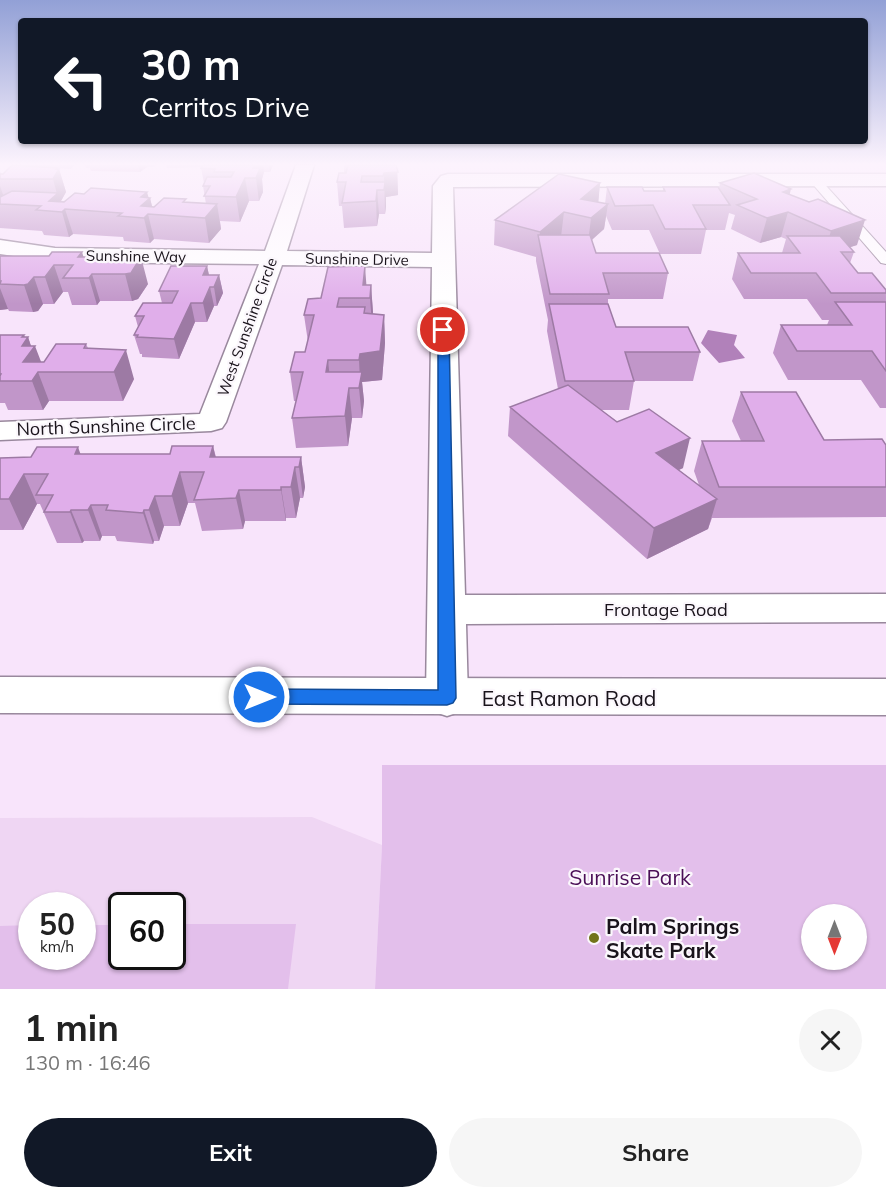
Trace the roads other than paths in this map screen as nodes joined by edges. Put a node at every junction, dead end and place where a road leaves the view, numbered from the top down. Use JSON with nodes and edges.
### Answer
{"nodes":[{"id":1,"x":291,"y":211,"type":"edge"},
{"id":2,"x":443,"y":211,"type":"edge"},
{"id":3,"x":843,"y":211,"type":"edge"},
{"id":4,"x":0,"y":247,"type":"edge"},
{"id":5,"x":272,"y":258,"type":"junction"},
{"id":6,"x":443,"y":260,"type":"junction"},
{"id":7,"x":886,"y":260,"type":"edge"},
{"id":8,"x":211,"y":422,"type":"joint"},
{"id":9,"x":0,"y":431,"type":"edge"},
{"id":10,"x":886,"y":608,"type":"edge"},
{"id":11,"x":446,"y":610,"type":"junction"},
{"id":12,"x":0,"y":695,"type":"edge"},
{"id":13,"x":886,"y":697,"type":"edge"},
{"id":14,"x":447,"y":698,"type":"junction"}],
"edges":[{"from":1,"to":5,"type":"street","name":"West Sunshine Circle"},
{"from":2,"to":6,"type":"street"},
{"from":3,"to":7,"type":"lane"},
{"from":4,"to":5,"type":"street","name":"Sunshine Way"},
{"from":5,"to":6,"type":"street","name":"Sunshine Drive"},
{"from":5,"to":8,"type":"street","name":"West Sunshine Circle"},
{"from":6,"to":11,"type":"street"},
{"from":8,"to":9,"type":"street","name":"North Sunshine Circle"},
{"from":10,"to":11,"type":"street","name":"Frontage Road"},
{"from":11,"to":14,"type":"street"},
{"from":12,"to":14,"type":"street","name":"East Ramon Road"},
{"from":13,"to":14,"type":"street","name":"East Ramon Road"}]}
